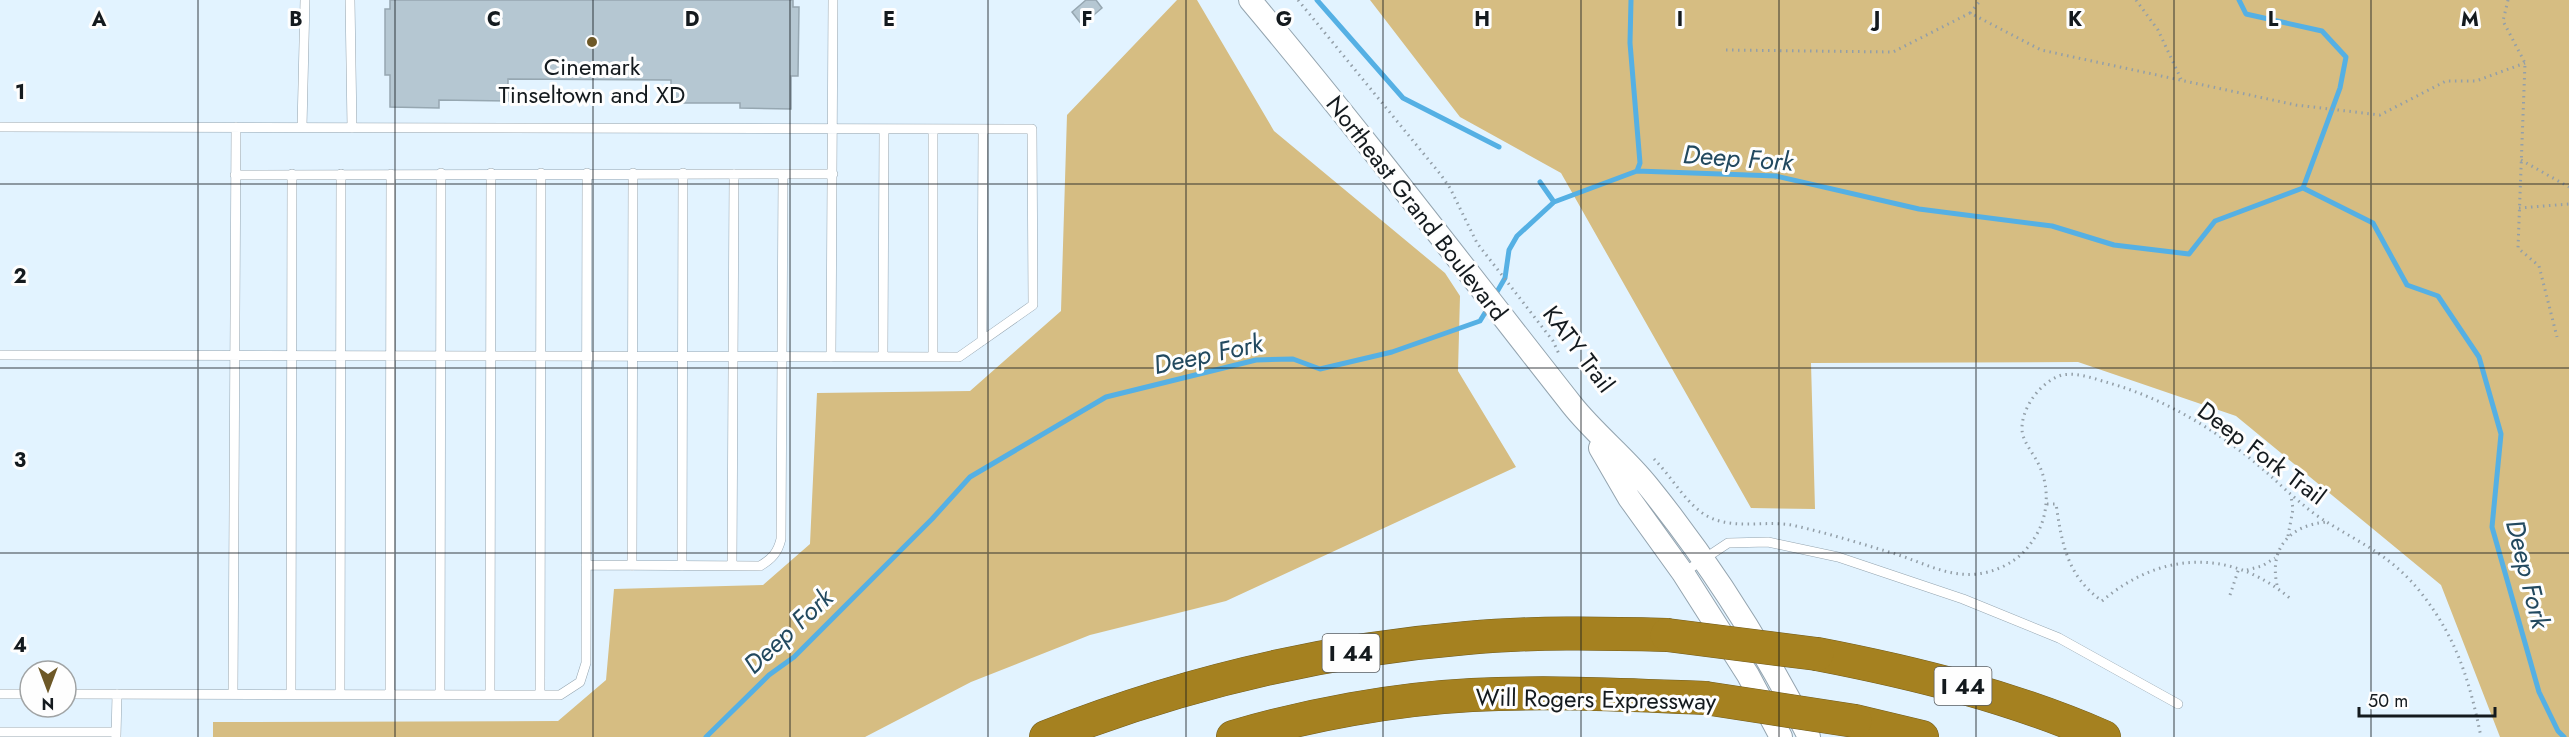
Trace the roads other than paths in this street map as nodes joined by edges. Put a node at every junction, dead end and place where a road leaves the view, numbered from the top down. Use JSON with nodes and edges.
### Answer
{"nodes":[{"id":1,"x":305,"y":0,"type":"edge"},
{"id":2,"x":350,"y":0,"type":"edge"},
{"id":3,"x":833,"y":0,"type":"edge"},
{"id":4,"x":1250,"y":0,"type":"edge"},
{"id":5,"x":0,"y":127,"type":"edge"},
{"id":6,"x":236,"y":128,"type":"junction"},
{"id":7,"x":302,"y":128,"type":"junction"},
{"id":8,"x":352,"y":128,"type":"junction"},
{"id":9,"x":833,"y":129,"type":"junction"},
{"id":10,"x":884,"y":129,"type":"junction"},
{"id":11,"x":933,"y":129,"type":"junction"},
{"id":12,"x":983,"y":129,"type":"junction"},
{"id":13,"x":491,"y":173,"type":"junction"},
{"id":14,"x":541,"y":173,"type":"junction"},
{"id":15,"x":587,"y":173,"type":"junction"},
{"id":16,"x":633,"y":173,"type":"junction"},
{"id":17,"x":292,"y":174,"type":"junction"},
{"id":18,"x":342,"y":174,"type":"junction"},
{"id":19,"x":391,"y":174,"type":"junction"},
{"id":20,"x":441,"y":174,"type":"junction"},
{"id":21,"x":683,"y":174,"type":"junction"},
{"id":22,"x":734,"y":174,"type":"junction"},
{"id":23,"x":783,"y":174,"type":"junction"},
{"id":24,"x":833,"y":174,"type":"junction"},
{"id":25,"x":235,"y":175,"type":"junction"},
{"id":26,"x":982,"y":341,"type":"junction"},
{"id":27,"x":0,"y":355,"type":"edge"},
{"id":28,"x":235,"y":355,"type":"junction"},
{"id":29,"x":291,"y":355,"type":"junction"},
{"id":30,"x":341,"y":355,"type":"junction"},
{"id":31,"x":391,"y":355,"type":"junction"},
{"id":32,"x":441,"y":355,"type":"junction"},
{"id":33,"x":491,"y":355,"type":"junction"},
{"id":34,"x":541,"y":356,"type":"junction"},
{"id":35,"x":587,"y":356,"type":"junction"},
{"id":36,"x":633,"y":356,"type":"junction"},
{"id":37,"x":782,"y":356,"type":"junction"},
{"id":38,"x":683,"y":357,"type":"junction"},
{"id":39,"x":733,"y":357,"type":"junction"},
{"id":40,"x":831,"y":357,"type":"junction"},
{"id":41,"x":883,"y":357,"type":"junction"},
{"id":42,"x":933,"y":357,"type":"junction"},
{"id":43,"x":1583,"y":418,"type":"junction"},
{"id":44,"x":1704,"y":559,"type":"junction"},
{"id":45,"x":586,"y":565,"type":"junction"},
{"id":46,"x":632,"y":566,"type":"junction"},
{"id":47,"x":682,"y":566,"type":"junction"},
{"id":48,"x":732,"y":566,"type":"junction"},
{"id":49,"x":1683,"y":573,"type":"junction"},
{"id":50,"x":0,"y":694,"type":"edge"},
{"id":51,"x":18,"y":694,"type":"edge"},
{"id":52,"x":78,"y":694,"type":"edge"},
{"id":53,"x":117,"y":694,"type":"junction"},
{"id":54,"x":233,"y":694,"type":"junction"},
{"id":55,"x":291,"y":694,"type":"junction"},
{"id":56,"x":340,"y":694,"type":"junction"},
{"id":57,"x":390,"y":694,"type":"junction"},
{"id":58,"x":440,"y":694,"type":"junction"},
{"id":59,"x":490,"y":695,"type":"junction"},
{"id":60,"x":540,"y":695,"type":"junction"},
{"id":61,"x":2178,"y":704,"type":"dead end"},
{"id":62,"x":0,"y":732,"type":"edge"},
{"id":63,"x":116,"y":734,"type":"edge"},
{"id":64,"x":1046,"y":737,"type":"edge"},
{"id":65,"x":1233,"y":737,"type":"edge"},
{"id":66,"x":1781,"y":737,"type":"edge"},
{"id":67,"x":1809,"y":737,"type":"edge"},
{"id":68,"x":1922,"y":737,"type":"edge"},
{"id":69,"x":2104,"y":737,"type":"edge"}],
"edges":[{"from":1,"to":7,"type":"lane"},
{"from":2,"to":8,"type":"lane"},
{"from":3,"to":9,"type":"lane"},
{"from":4,"to":43,"type":"street","name":"Northeast Grand Boulevard"},
{"from":5,"to":6,"type":"lane"},
{"from":6,"to":7,"type":"lane"},
{"from":6,"to":25,"type":"lane"},
{"from":7,"to":8,"type":"lane"},
{"from":8,"to":9,"type":"lane"},
{"from":9,"to":10,"type":"lane"},
{"from":9,"to":24,"type":"lane"},
{"from":10,"to":11,"type":"lane"},
{"from":10,"to":41,"type":"lane"},
{"from":11,"to":12,"type":"lane"},
{"from":11,"to":42,"type":"lane"},
{"from":12,"to":26,"type":"lane"},
{"from":12,"to":26,"type":"lane"},
{"from":13,"to":14,"type":"lane"},
{"from":13,"to":20,"type":"lane"},
{"from":13,"to":33,"type":"lane"},
{"from":14,"to":15,"type":"lane"},
{"from":14,"to":34,"type":"lane"},
{"from":15,"to":16,"type":"lane"},
{"from":15,"to":35,"type":"lane"},
{"from":16,"to":21,"type":"lane"},
{"from":16,"to":36,"type":"lane"},
{"from":17,"to":18,"type":"lane"},
{"from":17,"to":25,"type":"lane"},
{"from":17,"to":29,"type":"lane"},
{"from":18,"to":19,"type":"lane"},
{"from":18,"to":30,"type":"lane"},
{"from":19,"to":20,"type":"lane"},
{"from":19,"to":31,"type":"lane"},
{"from":20,"to":32,"type":"lane"},
{"from":21,"to":22,"type":"lane"},
{"from":21,"to":38,"type":"lane"},
{"from":22,"to":23,"type":"lane"},
{"from":22,"to":39,"type":"lane"},
{"from":23,"to":24,"type":"lane"},
{"from":23,"to":37,"type":"lane"},
{"from":24,"to":40,"type":"lane"},
{"from":25,"to":28,"type":"lane"},
{"from":26,"to":42,"type":"lane"},
{"from":27,"to":28,"type":"lane"},
{"from":28,"to":29,"type":"lane"},
{"from":28,"to":54,"type":"lane"},
{"from":29,"to":30,"type":"lane"},
{"from":29,"to":55,"type":"lane"},
{"from":30,"to":31,"type":"lane"},
{"from":30,"to":56,"type":"lane"},
{"from":31,"to":32,"type":"lane"},
{"from":31,"to":57,"type":"lane"},
{"from":32,"to":33,"type":"lane"},
{"from":32,"to":58,"type":"lane"},
{"from":33,"to":34,"type":"lane"},
{"from":33,"to":59,"type":"lane"},
{"from":34,"to":35,"type":"lane"},
{"from":34,"to":60,"type":"lane"},
{"from":35,"to":36,"type":"lane"},
{"from":35,"to":45,"type":"lane"},
{"from":36,"to":38,"type":"lane"},
{"from":36,"to":46,"type":"lane"},
{"from":37,"to":39,"type":"lane"},
{"from":37,"to":40,"type":"lane"},
{"from":37,"to":48,"type":"lane"},
{"from":38,"to":39,"type":"lane"},
{"from":38,"to":47,"type":"lane"},
{"from":39,"to":48,"type":"lane"},
{"from":40,"to":41,"type":"lane"},
{"from":41,"to":42,"type":"lane"},
{"from":43,"to":44,"type":"street","name":"Northeast Grand Boulevard"},
{"from":43,"to":49,"type":"street","name":"Northeast Grand Boulevard"},
{"from":44,"to":49,"type":"lane"},
{"from":44,"to":61,"type":"lane"},
{"from":44,"to":67,"type":"street","name":"Northeast Grand Boulevard"},
{"from":45,"to":46,"type":"lane"},
{"from":45,"to":60,"type":"lane"},
{"from":46,"to":47,"type":"lane"},
{"from":47,"to":48,"type":"lane"},
{"from":49,"to":66,"type":"street","name":"Northeast Grand Boulevard"},
{"from":50,"to":51,"type":"lane"},
{"from":52,"to":53,"type":"lane"},
{"from":53,"to":54,"type":"lane"},
{"from":53,"to":63,"type":"lane"},
{"from":54,"to":55,"type":"lane"},
{"from":55,"to":56,"type":"lane"},
{"from":56,"to":57,"type":"lane"},
{"from":57,"to":58,"type":"lane"},
{"from":58,"to":59,"type":"lane"},
{"from":59,"to":60,"type":"lane"},
{"from":62,"to":63,"type":"lane"},
{"from":64,"to":69,"type":"highway","number":"I 44","bridge":true},
{"from":65,"to":68,"type":"highway","name":"Will Rogers Expressway","number":"I 44","bridge":true}]}
